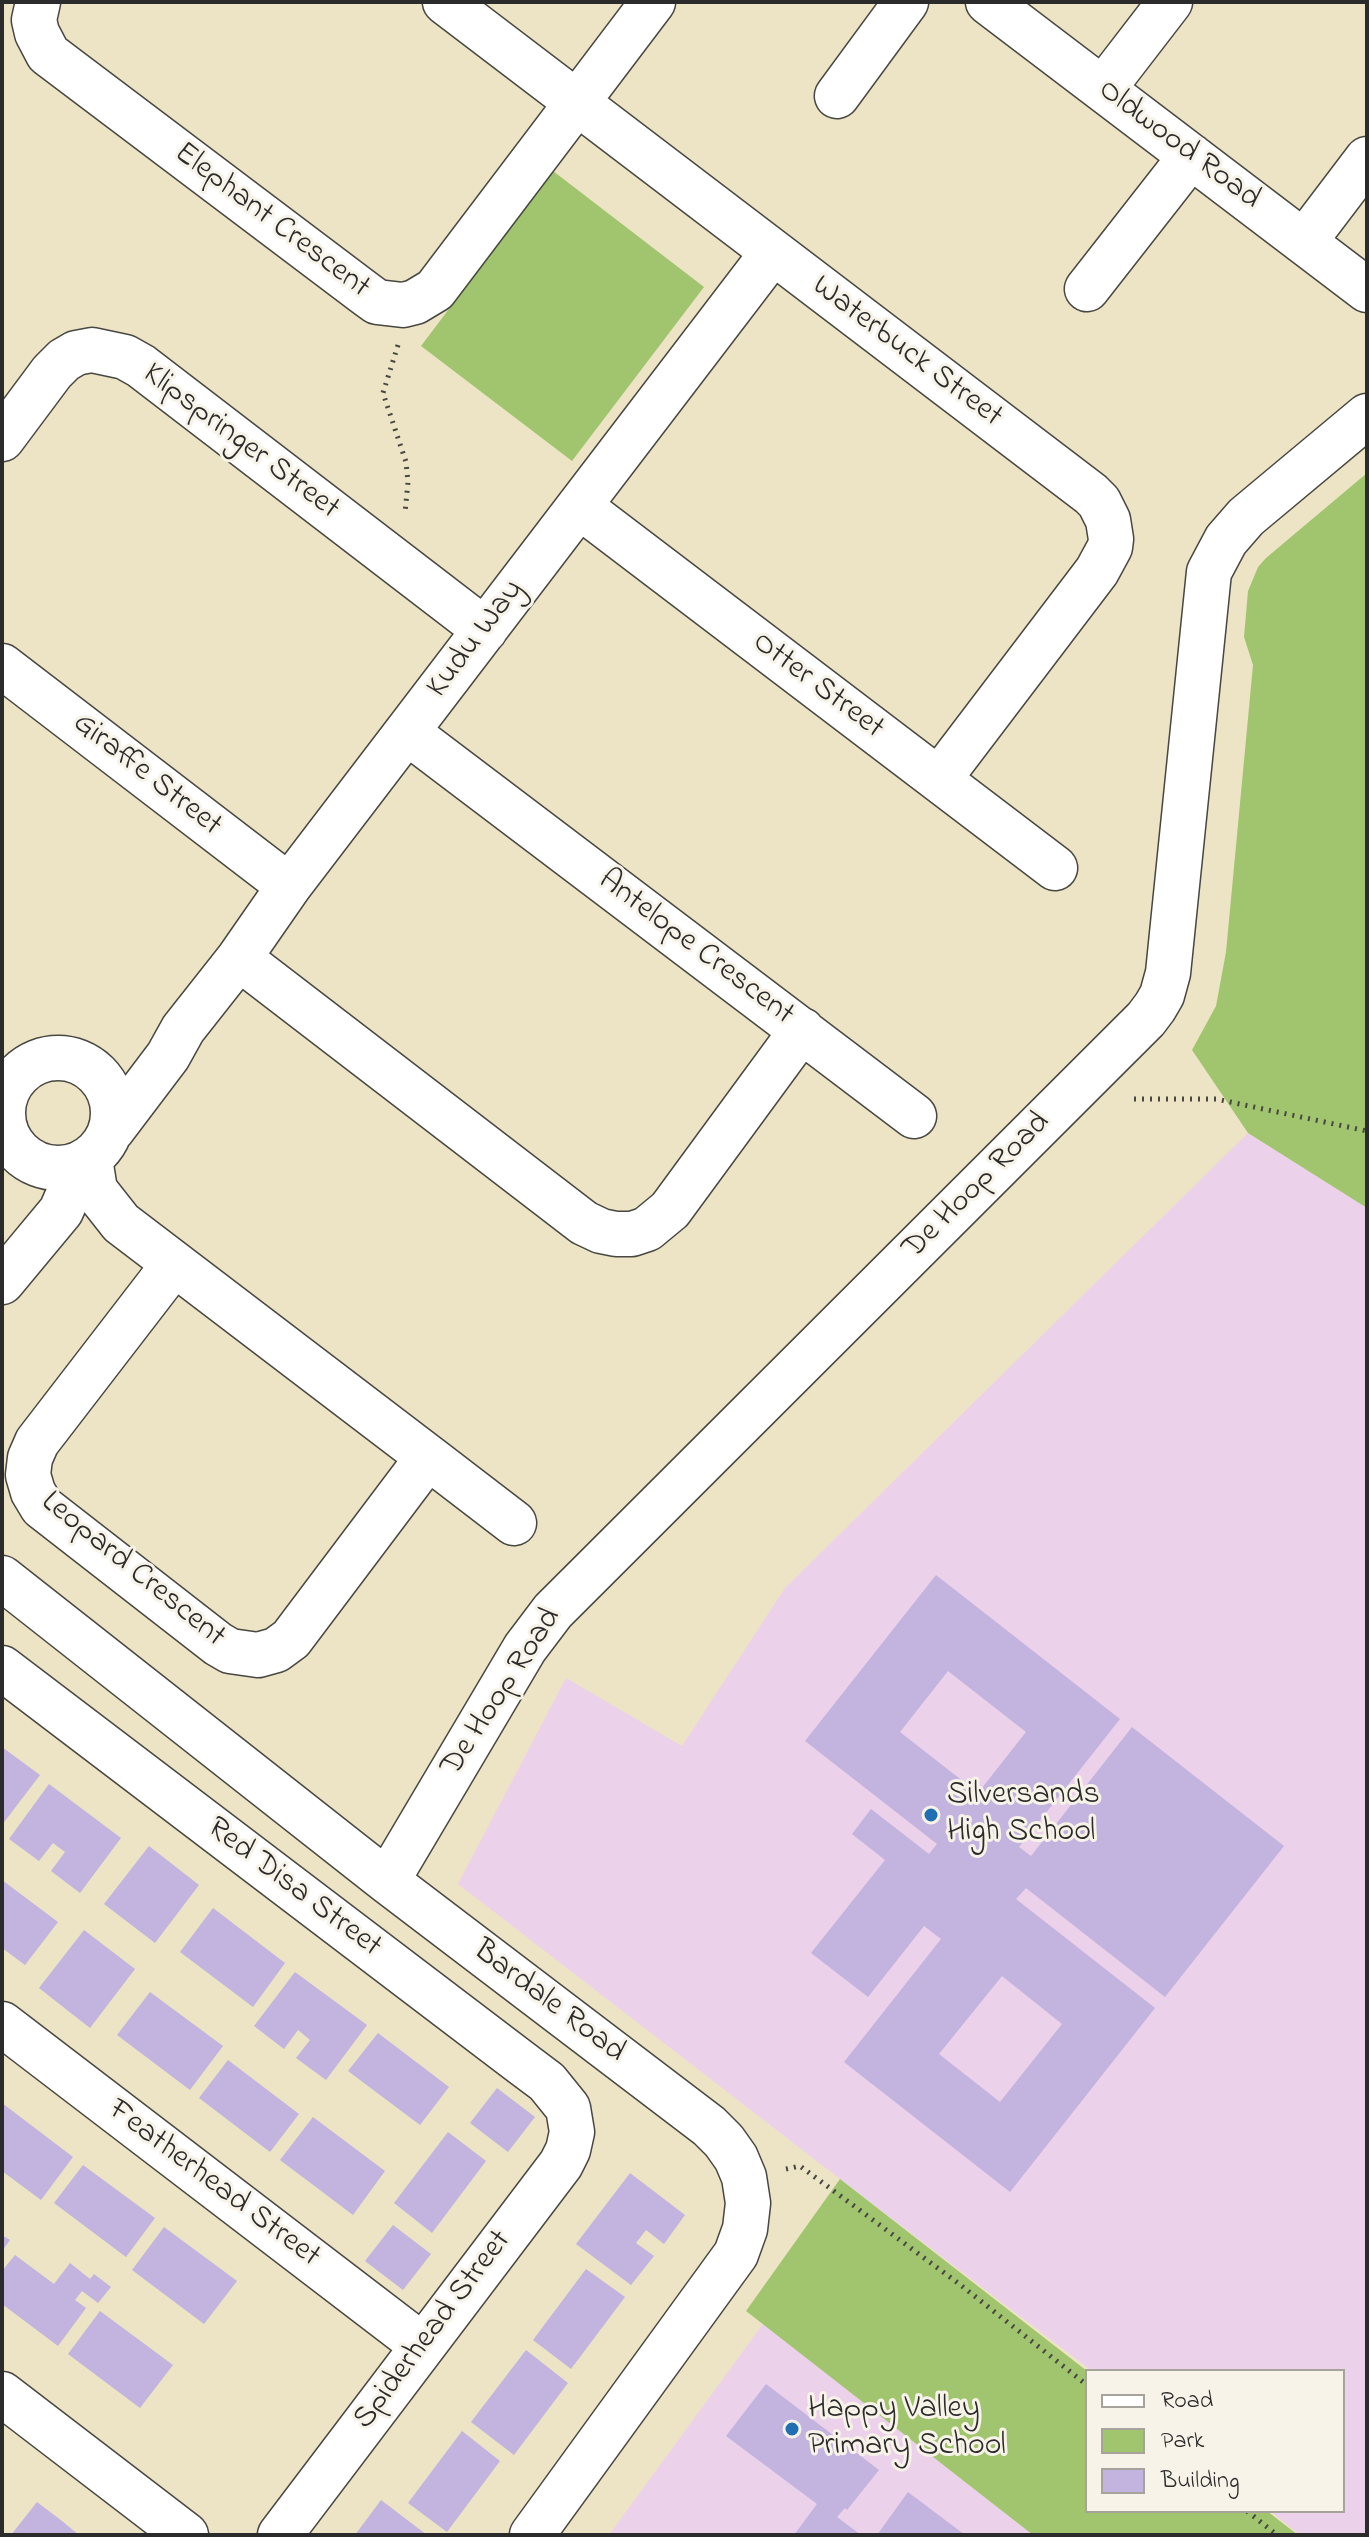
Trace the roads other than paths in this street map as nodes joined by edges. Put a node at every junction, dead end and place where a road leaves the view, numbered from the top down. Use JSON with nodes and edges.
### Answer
{"nodes":[{"id":1,"x":38,"y":2,"type":"edge"},
{"id":2,"x":445,"y":2,"type":"edge"},
{"id":3,"x":653,"y":2,"type":"edge"},
{"id":4,"x":906,"y":2,"type":"edge"},
{"id":5,"x":988,"y":2,"type":"edge"},
{"id":6,"x":1170,"y":2,"type":"edge"},
{"id":7,"x":1103,"y":89,"type":"junction"},
{"id":8,"x":837,"y":96,"type":"dead end"},
{"id":9,"x":578,"y":103,"type":"junction"},
{"id":10,"x":1191,"y":156,"type":"junction"},
{"id":11,"x":1367,"y":159,"type":"edge"},
{"id":12,"x":1304,"y":242,"type":"junction"},
{"id":13,"x":773,"y":252,"type":"junction"},
{"id":14,"x":1087,"y":289,"type":"dead end"},
{"id":15,"x":1367,"y":290,"type":"edge"},
{"id":16,"x":1367,"y":416,"type":"edge"},
{"id":17,"x":2,"y":439,"type":"edge"},
{"id":18,"x":579,"y":506,"type":"junction"},
{"id":19,"x":485,"y":630,"type":"junction"},
{"id":20,"x":2,"y":666,"type":"edge"},
{"id":21,"x":407,"y":732,"type":"junction"},
{"id":22,"x":939,"y":779,"type":"junction"},
{"id":23,"x":1055,"y":868,"type":"dead end"},
{"id":24,"x":289,"y":886,"type":"junction"},
{"id":25,"x":239,"y":958,"type":"junction"},
{"id":26,"x":183,"y":1029,"type":"junction"},
{"id":27,"x":802,"y":1030,"type":"junction"},
{"id":28,"x":2,"y":1043,"type":"edge"},
{"id":29,"x":80,"y":1064,"type":"junction"},
{"id":30,"x":2,"y":1107,"type":"edge"},
{"id":31,"x":914,"y":1116,"type":"dead end"},
{"id":32,"x":95,"y":1151,"type":"junction"},
{"id":33,"x":17,"y":1157,"type":"edge"},
{"id":34,"x":113,"y":1215,"type":"junction"},
{"id":35,"x":54,"y":1222,"type":"junction"},
{"id":36,"x":174,"y":1264,"type":"junction"},
{"id":37,"x":13,"y":1268,"type":"edge"},
{"id":38,"x":428,"y":1457,"type":"junction"},
{"id":39,"x":514,"y":1523,"type":"dead end"},
{"id":40,"x":2,"y":1578,"type":"edge"},
{"id":41,"x":2,"y":1668,"type":"edge"},
{"id":42,"x":387,"y":1881,"type":"junction"},
{"id":43,"x":2,"y":2024,"type":"edge"},
{"id":44,"x":571,"y":2121,"type":"joint"},
{"id":45,"x":423,"y":2346,"type":"junction"},
{"id":46,"x":2,"y":2394,"type":"edge"},
{"id":47,"x":186,"y":2535,"type":"edge"},
{"id":48,"x":280,"y":2535,"type":"edge"},
{"id":49,"x":532,"y":2535,"type":"edge"}],
"edges":[{"from":1,"to":9,"type":"street","name":"Elephant Crescent"},
{"from":2,"to":9,"type":"street","name":"Waterbuck Street"},
{"from":3,"to":9,"type":"street","name":"Elephant Crescent"},
{"from":4,"to":8,"type":"street"},
{"from":5,"to":7,"type":"street","name":"Oldwood Road"},
{"from":6,"to":7,"type":"street"},
{"from":7,"to":10,"type":"street","name":"Oldwood Road"},
{"from":9,"to":13,"type":"street","name":"Waterbuck Street"},
{"from":10,"to":12,"type":"street","name":"Oldwood Road"},
{"from":10,"to":14,"type":"street"},
{"from":11,"to":12,"type":"street"},
{"from":12,"to":15,"type":"street","name":"Oldwood Road"},
{"from":13,"to":18,"type":"street","name":"Kudu Way"},
{"from":13,"to":22,"type":"street","name":"Waterbuck Street"},
{"from":16,"to":42,"type":"street","name":"De Hoop Road"},
{"from":17,"to":19,"type":"street","name":"Klipspringer Street"},
{"from":18,"to":19,"type":"street","name":"Kudu Way"},
{"from":18,"to":22,"type":"street","name":"Otter Street"},
{"from":19,"to":21,"type":"street","name":"Kudu Way"},
{"from":20,"to":24,"type":"street","name":"Giraffe Street"},
{"from":21,"to":24,"type":"street","name":"Kudu Way"},
{"from":21,"to":27,"type":"street","name":"Antelope Crescent"},
{"from":22,"to":23,"type":"street","name":"Otter Street"},
{"from":24,"to":25,"type":"street","name":"Kudu Way"},
{"from":25,"to":26,"type":"street","name":"Kudu Way"},
{"from":25,"to":27,"type":"street","name":"Antelope Crescent"},
{"from":26,"to":29,"type":"street","name":"Kudu Way"},
{"from":26,"to":32,"type":"street","name":"Kudu Way"},
{"from":27,"to":31,"type":"street"},
{"from":28,"to":29,"type":"street"},
{"from":29,"to":30,"type":"street"},
{"from":29,"to":32,"type":"street"},
{"from":30,"to":33,"type":"street"},
{"from":32,"to":33,"type":"street"},
{"from":32,"to":34,"type":"street"},
{"from":32,"to":35,"type":"street","name":"Kudu Way"},
{"from":33,"to":37,"type":"street","name":"Kudu Way"},
{"from":34,"to":35,"type":"street"},
{"from":34,"to":36,"type":"street"},
{"from":35,"to":37,"type":"street","name":"Kudu Way"},
{"from":36,"to":38,"type":"street"},
{"from":36,"to":38,"type":"street","name":"Leopard Crescent"},
{"from":38,"to":39,"type":"street"},
{"from":40,"to":42,"type":"street","name":"Bardale Road"},
{"from":41,"to":44,"type":"street","name":"Red Disa Street"},
{"from":42,"to":49,"type":"street","name":"Bardale Road"},
{"from":43,"to":45,"type":"street","name":"Featherhead Street"},
{"from":44,"to":45,"type":"street","name":"Spiderhead Street"},
{"from":45,"to":48,"type":"street","name":"Spiderhead Street"},
{"from":46,"to":47,"type":"street"}]}
